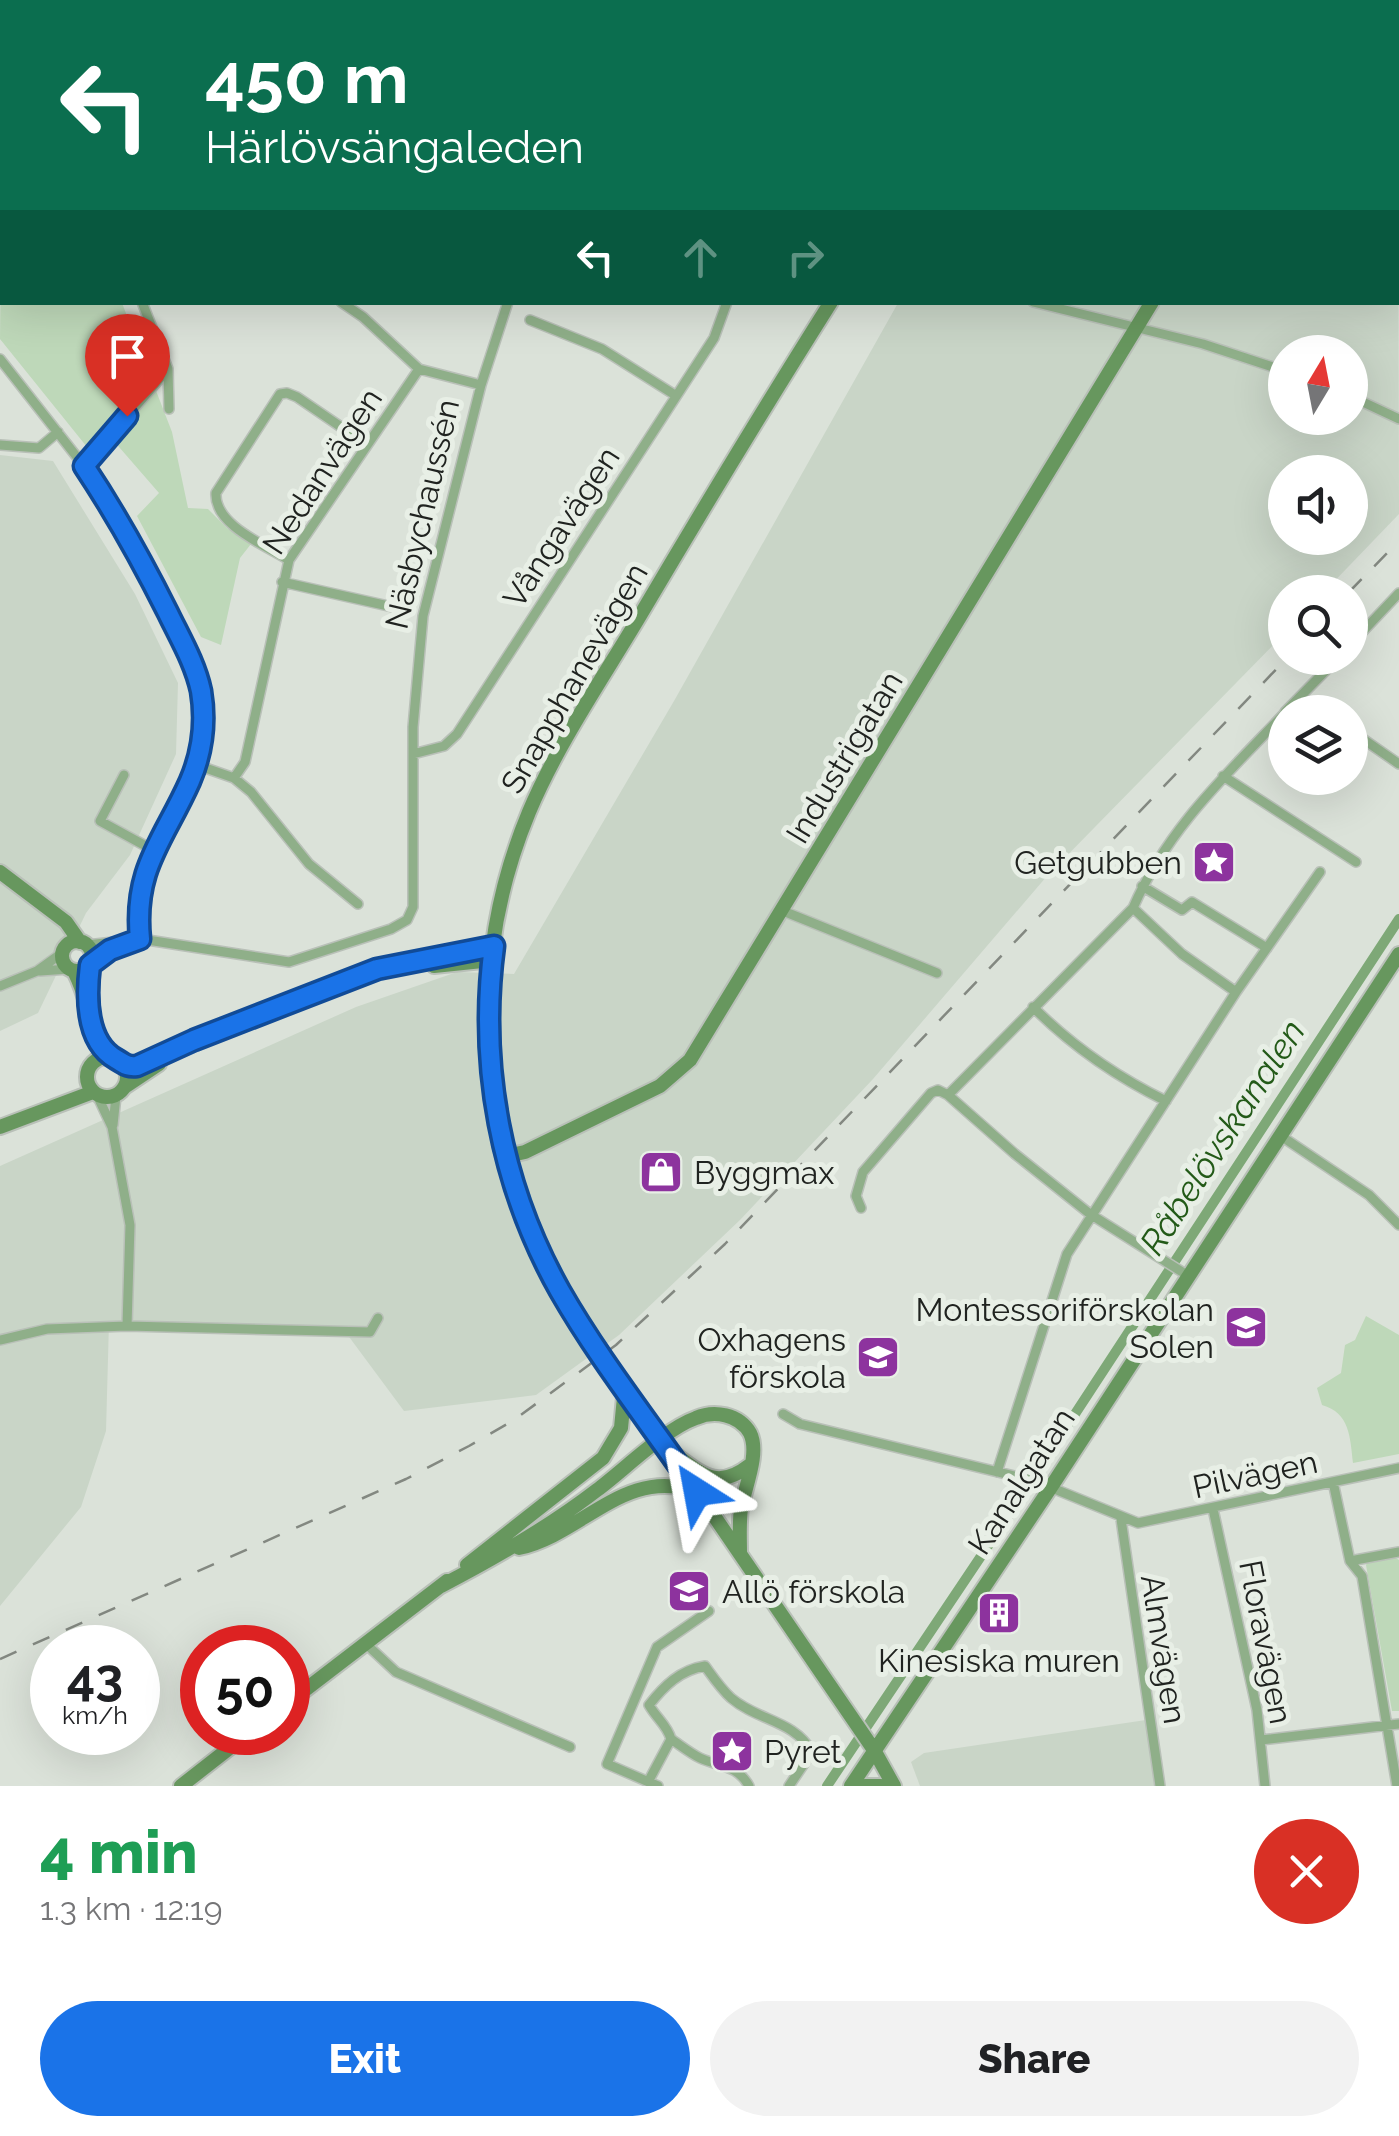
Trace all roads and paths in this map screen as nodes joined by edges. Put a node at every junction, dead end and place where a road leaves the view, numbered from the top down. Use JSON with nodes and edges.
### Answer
{"nodes":[{"id":1,"x":143,"y":305,"type":"edge"},
{"id":2,"x":345,"y":305,"type":"edge"},
{"id":3,"x":507,"y":305,"type":"edge"},
{"id":4,"x":726,"y":305,"type":"edge"},
{"id":5,"x":829,"y":305,"type":"edge"},
{"id":6,"x":1045,"y":305,"type":"edge"},
{"id":7,"x":1150,"y":305,"type":"edge"},
{"id":8,"x":530,"y":320,"type":"dead end"},
{"id":9,"x":1137,"y":328,"type":"junction"},
{"id":10,"x":0,"y":360,"type":"edge"},
{"id":11,"x":1268,"y":366,"type":"edge"},
{"id":12,"x":419,"y":369,"type":"junction"},
{"id":13,"x":168,"y":370,"type":"junction"},
{"id":14,"x":481,"y":385,"type":"junction"},
{"id":15,"x":674,"y":395,"type":"junction"},
{"id":16,"x":1368,"y":405,"type":"edge"},
{"id":17,"x":169,"y":409,"type":"dead end"},
{"id":18,"x":1399,"y":420,"type":"edge"},
{"id":19,"x":58,"y":432,"type":"junction"},
{"id":20,"x":366,"y":444,"type":"junction"},
{"id":21,"x":0,"y":445,"type":"edge"},
{"id":22,"x":84,"y":466,"type":"junction"},
{"id":23,"x":289,"y":560,"type":"junction"},
{"id":24,"x":282,"y":582,"type":"junction"},
{"id":25,"x":1399,"y":593,"type":"edge"},
{"id":26,"x":406,"y":610,"type":"dead end"},
{"id":27,"x":1368,"y":626,"type":"edge"},
{"id":28,"x":1321,"y":675,"type":"edge"},
{"id":29,"x":1302,"y":695,"type":"edge"},
{"id":30,"x":1268,"y":730,"type":"edge"},
{"id":31,"x":1368,"y":742,"type":"edge"},
{"id":32,"x":413,"y":754,"type":"junction"},
{"id":33,"x":1399,"y":764,"type":"edge"},
{"id":34,"x":196,"y":765,"type":"junction"},
{"id":35,"x":124,"y":775,"type":"dead end"},
{"id":36,"x":1223,"y":776,"type":"junction"},
{"id":37,"x":234,"y":778,"type":"junction"},
{"id":38,"x":154,"y":850,"type":"junction"},
{"id":39,"x":1356,"y":862,"type":"dead end"},
{"id":40,"x":0,"y":872,"type":"edge"},
{"id":41,"x":1320,"y":872,"type":"dead end"},
{"id":42,"x":1142,"y":886,"type":"junction"},
{"id":43,"x":41,"y":904,"type":"junction"},
{"id":44,"x":358,"y":904,"type":"dead end"},
{"id":45,"x":1133,"y":908,"type":"junction"},
{"id":46,"x":783,"y":911,"type":"junction"},
{"id":47,"x":140,"y":939,"type":"junction"},
{"id":48,"x":83,"y":943,"type":"junction"},
{"id":49,"x":1266,"y":948,"type":"junction"},
{"id":50,"x":63,"y":950,"type":"junction"},
{"id":51,"x":493,"y":953,"type":"junction"},
{"id":52,"x":1399,"y":954,"type":"edge"},
{"id":53,"x":91,"y":963,"type":"junction"},
{"id":54,"x":37,"y":971,"type":"junction"},
{"id":55,"x":71,"y":971,"type":"junction"},
{"id":56,"x":937,"y":973,"type":"dead end"},
{"id":57,"x":0,"y":986,"type":"edge"},
{"id":58,"x":1236,"y":992,"type":"junction"},
{"id":59,"x":87,"y":998,"type":"junction"},
{"id":60,"x":1033,"y":1007,"type":"junction"},
{"id":61,"x":263,"y":1013,"type":"junction"},
{"id":62,"x":93,"y":1029,"type":"junction"},
{"id":63,"x":117,"y":1060,"type":"junction"},
{"id":64,"x":91,"y":1068,"type":"junction"},
{"id":65,"x":121,"y":1091,"type":"junction"},
{"id":66,"x":95,"y":1094,"type":"junction"},
{"id":67,"x":948,"y":1095,"type":"junction"},
{"id":68,"x":1166,"y":1100,"type":"junction"},
{"id":69,"x":0,"y":1123,"type":"edge"},
{"id":70,"x":112,"y":1128,"type":"junction"},
{"id":71,"x":1280,"y":1136,"type":"junction"},
{"id":72,"x":507,"y":1156,"type":"junction"},
{"id":73,"x":861,"y":1208,"type":"dead end"},
{"id":74,"x":1090,"y":1214,"type":"junction"},
{"id":75,"x":1399,"y":1225,"type":"edge"},
{"id":76,"x":1181,"y":1271,"type":"junction"},
{"id":77,"x":378,"y":1318,"type":"dead end"},
{"id":78,"x":127,"y":1326,"type":"junction"},
{"id":79,"x":0,"y":1340,"type":"edge"},
{"id":80,"x":623,"y":1384,"type":"junction"},
{"id":81,"x":783,"y":1414,"type":"dead end"},
{"id":82,"x":669,"y":1450,"type":"junction"},
{"id":83,"x":750,"y":1464,"type":"junction"},
{"id":84,"x":1399,"y":1468,"type":"edge"},
{"id":85,"x":996,"y":1472,"type":"junction"},
{"id":86,"x":1334,"y":1482,"type":"junction"},
{"id":87,"x":1051,"y":1487,"type":"junction"},
{"id":88,"x":697,"y":1492,"type":"junction"},
{"id":89,"x":1213,"y":1509,"type":"junction"},
{"id":90,"x":1121,"y":1518,"type":"junction"},
{"id":91,"x":509,"y":1541,"type":"junction"},
{"id":92,"x":1399,"y":1552,"type":"edge"},
{"id":93,"x":740,"y":1554,"type":"junction"},
{"id":94,"x":1350,"y":1560,"type":"junction"},
{"id":95,"x":709,"y":1612,"type":"dead end"},
{"id":96,"x":365,"y":1643,"type":"junction"},
{"id":97,"x":310,"y":1686,"type":"edge"},
{"id":98,"x":1394,"y":1724,"type":"edge"},
{"id":99,"x":672,"y":1739,"type":"junction"},
{"id":100,"x":1261,"y":1740,"type":"junction"},
{"id":101,"x":570,"y":1748,"type":"dead end"},
{"id":102,"x":874,"y":1750,"type":"junction"},
{"id":103,"x":221,"y":1755,"type":"edge"},
{"id":104,"x":653,"y":1784,"type":"edge"},
{"id":105,"x":181,"y":1786,"type":"edge"},
{"id":106,"x":749,"y":1786,"type":"edge"},
{"id":107,"x":789,"y":1786,"type":"edge"},
{"id":108,"x":851,"y":1786,"type":"edge"},
{"id":109,"x":866,"y":1786,"type":"edge"},
{"id":110,"x":881,"y":1786,"type":"edge"},
{"id":111,"x":894,"y":1786,"type":"edge"},
{"id":112,"x":1160,"y":1786,"type":"edge"},
{"id":113,"x":1266,"y":1786,"type":"edge"},
{"id":114,"x":1397,"y":1786,"type":"edge"}],
"edges":[{"from":1,"to":13,"type":"street"},
{"from":2,"to":12,"type":"street"},
{"from":3,"to":14,"type":"street","name":"Näsbychaussén"},
{"from":4,"to":15,"type":"street","name":"Vångavägen"},
{"from":5,"to":51,"type":"main road","name":"Snapphanevägen"},
{"from":6,"to":9,"type":"street"},
{"from":7,"to":9,"type":"main road","name":"Industrigatan"},
{"from":8,"to":15,"type":"street"},
{"from":9,"to":11,"type":"street"},
{"from":9,"to":46,"type":"main road","name":"Industrigatan"},
{"from":10,"to":19,"type":"street"},
{"from":12,"to":14,"type":"street"},
{"from":12,"to":20,"type":"street","name":"Nedanvägen"},
{"from":13,"to":17,"type":"street"},
{"from":13,"to":22,"type":"street"},
{"from":14,"to":32,"type":"street","name":"Näsbychaussén"},
{"from":15,"to":32,"type":"street","name":"Vångavägen"},
{"from":16,"to":18,"type":"street"},
{"from":19,"to":21,"type":"street"},
{"from":19,"to":22,"type":"street"},
{"from":20,"to":23,"type":"street","name":"Nedanvägen"},
{"from":20,"to":23,"type":"street"},
{"from":22,"to":34,"type":"street"},
{"from":23,"to":24,"type":"street","name":"Nedanvägen"},
{"from":24,"to":26,"type":"street"},
{"from":24,"to":37,"type":"street","name":"Nedanvägen"},
{"from":25,"to":27,"type":"street"},
{"from":28,"to":29,"type":"street"},
{"from":30,"to":36,"type":"street"},
{"from":31,"to":33,"type":"street"},
{"from":32,"to":47,"type":"street","name":"Näsbychaussén"},
{"from":34,"to":37,"type":"street"},
{"from":34,"to":38,"type":"street"},
{"from":35,"to":38,"type":"street"},
{"from":36,"to":39,"type":"street"},
{"from":36,"to":42,"type":"street"},
{"from":37,"to":44,"type":"street"},
{"from":38,"to":47,"type":"street"},
{"from":40,"to":43,"type":"main road"},
{"from":41,"to":49,"type":"street"},
{"from":42,"to":45,"type":"street"},
{"from":42,"to":49,"type":"street"},
{"from":43,"to":48,"type":"main road"},
{"from":43,"to":50,"type":"main road"},
{"from":45,"to":58,"type":"street"},
{"from":45,"to":60,"type":"street"},
{"from":46,"to":56,"type":"street"},
{"from":46,"to":72,"type":"main road","name":"Industrigatan"},
{"from":47,"to":48,"type":"street"},
{"from":47,"to":53,"type":"street"},
{"from":48,"to":50,"type":"main road"},
{"from":48,"to":53,"type":"main road"},
{"from":49,"to":58,"type":"street"},
{"from":50,"to":54,"type":"street"},
{"from":50,"to":55,"type":"main road"},
{"from":51,"to":61,"type":"main road"},
{"from":51,"to":72,"type":"main road","name":"Snapphanevägen"},
{"from":52,"to":71,"type":"main road","name":"Kanalgatan"},
{"from":53,"to":55,"type":"main road"},
{"from":53,"to":59,"type":"main road"},
{"from":54,"to":55,"type":"street"},
{"from":54,"to":57,"type":"street"},
{"from":55,"to":59,"type":"main road"},
{"from":58,"to":68,"type":"street"},
{"from":59,"to":62,"type":"main road"},
{"from":60,"to":67,"type":"street"},
{"from":60,"to":68,"type":"street"},
{"from":61,"to":63,"type":"main road"},
{"from":61,"to":65,"type":"main road"},
{"from":62,"to":63,"type":"main road"},
{"from":62,"to":64,"type":"main road"},
{"from":63,"to":64,"type":"main road"},
{"from":63,"to":65,"type":"main road"},
{"from":64,"to":66,"type":"main road"},
{"from":64,"to":69,"type":"main road"},
{"from":65,"to":66,"type":"main road"},
{"from":65,"to":70,"type":"street"},
{"from":66,"to":69,"type":"main road"},
{"from":66,"to":70,"type":"street"},
{"from":67,"to":73,"type":"street"},
{"from":67,"to":74,"type":"street"},
{"from":68,"to":74,"type":"street"},
{"from":70,"to":78,"type":"street"},
{"from":71,"to":75,"type":"street"},
{"from":71,"to":76,"type":"main road","name":"Kanalgatan"},
{"from":72,"to":80,"type":"main road","name":"Snapphanevägen","bridge":true},
{"from":74,"to":76,"type":"street"},
{"from":74,"to":85,"type":"street"},
{"from":76,"to":87,"type":"main road","name":"Kanalgatan"},
{"from":77,"to":78,"type":"street"},
{"from":78,"to":79,"type":"street"},
{"from":80,"to":82,"type":"main road","name":"Snapphanevägen","bridge":true},
{"from":80,"to":91,"type":"main road"},
{"from":81,"to":85,"type":"street"},
{"from":82,"to":83,"type":"main road"},
{"from":82,"to":88,"type":"main road","name":"Snapphanevägen"},
{"from":83,"to":91,"type":"main road"},
{"from":83,"to":93,"type":"main road"},
{"from":84,"to":86,"type":"street","name":"Pilvägen"},
{"from":85,"to":87,"type":"street"},
{"from":86,"to":89,"type":"street","name":"Pilvägen"},
{"from":86,"to":94,"type":"street"},
{"from":87,"to":90,"type":"street"},
{"from":87,"to":102,"type":"main road","name":"Kanalgatan"},
{"from":88,"to":91,"type":"main road"},
{"from":88,"to":93,"type":"main road","name":"Snapphanevägen"},
{"from":89,"to":90,"type":"street","name":"Pilvägen"},
{"from":89,"to":100,"type":"street","name":"Floravägen"},
{"from":90,"to":112,"type":"street","name":"Almvägen"},
{"from":91,"to":96,"type":"main road"},
{"from":92,"to":94,"type":"street"},
{"from":93,"to":102,"type":"main road","name":"Snapphanevägen"},
{"from":94,"to":98,"type":"street"},
{"from":95,"to":104,"type":"street"},
{"from":96,"to":97,"type":"main road"},
{"from":96,"to":101,"type":"street"},
{"from":98,"to":100,"type":"street"},
{"from":98,"to":114,"type":"street"},
{"from":99,"to":104,"type":"street"},
{"from":99,"to":106,"type":"street"},
{"from":99,"to":107,"type":"street"},
{"from":100,"to":113,"type":"street","name":"Floravägen"},
{"from":102,"to":108,"type":"main road","name":"Kanalgatan"},
{"from":102,"to":111,"type":"main road","name":"Snapphanevägen"},
{"from":103,"to":105,"type":"main road"},
{"from":109,"to":110,"type":"main road"}]}
